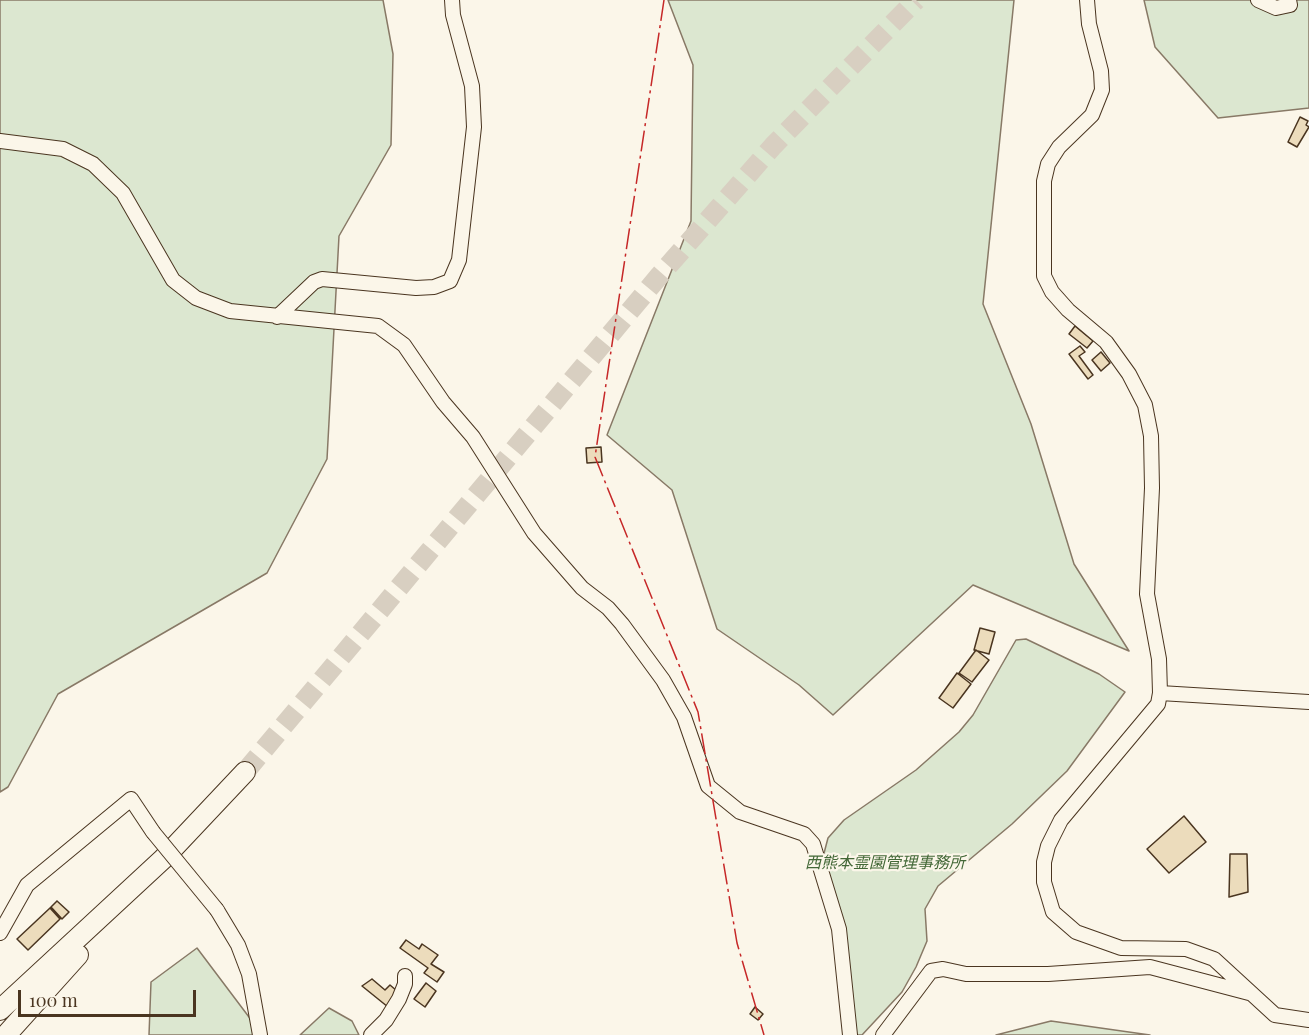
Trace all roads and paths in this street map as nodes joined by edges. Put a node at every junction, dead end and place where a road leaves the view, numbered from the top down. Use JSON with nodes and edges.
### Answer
{"nodes":[{"id":1,"x":452,"y":0,"type":"edge"},
{"id":2,"x":1087,"y":0,"type":"edge"},
{"id":3,"x":1258,"y":0,"type":"edge"},
{"id":4,"x":1289,"y":0,"type":"edge"},
{"id":5,"x":0,"y":141,"type":"edge"},
{"id":6,"x":277,"y":317,"type":"junction"},
{"id":7,"x":1160,"y":693,"type":"junction"},
{"id":8,"x":1309,"y":702,"type":"edge"},
{"id":9,"x":245,"y":772,"type":"tunnel mouth"},
{"id":10,"x":163,"y":859,"type":"junction"},
{"id":11,"x":0,"y":933,"type":"edge"},
{"id":12,"x":405,"y":976,"type":"dead end"},
{"id":13,"x":1254,"y":994,"type":"junction"},
{"id":14,"x":0,"y":996,"type":"edge"},
{"id":15,"x":0,"y":1010,"type":"edge"},
{"id":16,"x":1309,"y":1020,"type":"edge"},
{"id":17,"x":6,"y":1035,"type":"edge"},
{"id":18,"x":260,"y":1035,"type":"edge"},
{"id":19,"x":371,"y":1035,"type":"edge"},
{"id":20,"x":850,"y":1035,"type":"edge"},
{"id":21,"x":883,"y":1035,"type":"edge"}],
"edges":[{"from":1,"to":6,"type":"street"},
{"from":2,"to":7,"type":"street"},
{"from":3,"to":4,"type":"street"},
{"from":5,"to":6,"type":"street"},
{"from":6,"to":20,"type":"street"},
{"from":7,"to":8,"type":"street"},
{"from":7,"to":13,"type":"street"},
{"from":9,"to":10,"type":"highway"},
{"from":10,"to":14,"type":"highway"},
{"from":10,"to":15,"type":"highway"},
{"from":10,"to":17,"type":"highway"},
{"from":11,"to":18,"type":"street","bridge":true},
{"from":12,"to":19,"type":"street"},
{"from":13,"to":16,"type":"street"},
{"from":13,"to":21,"type":"street"}]}
